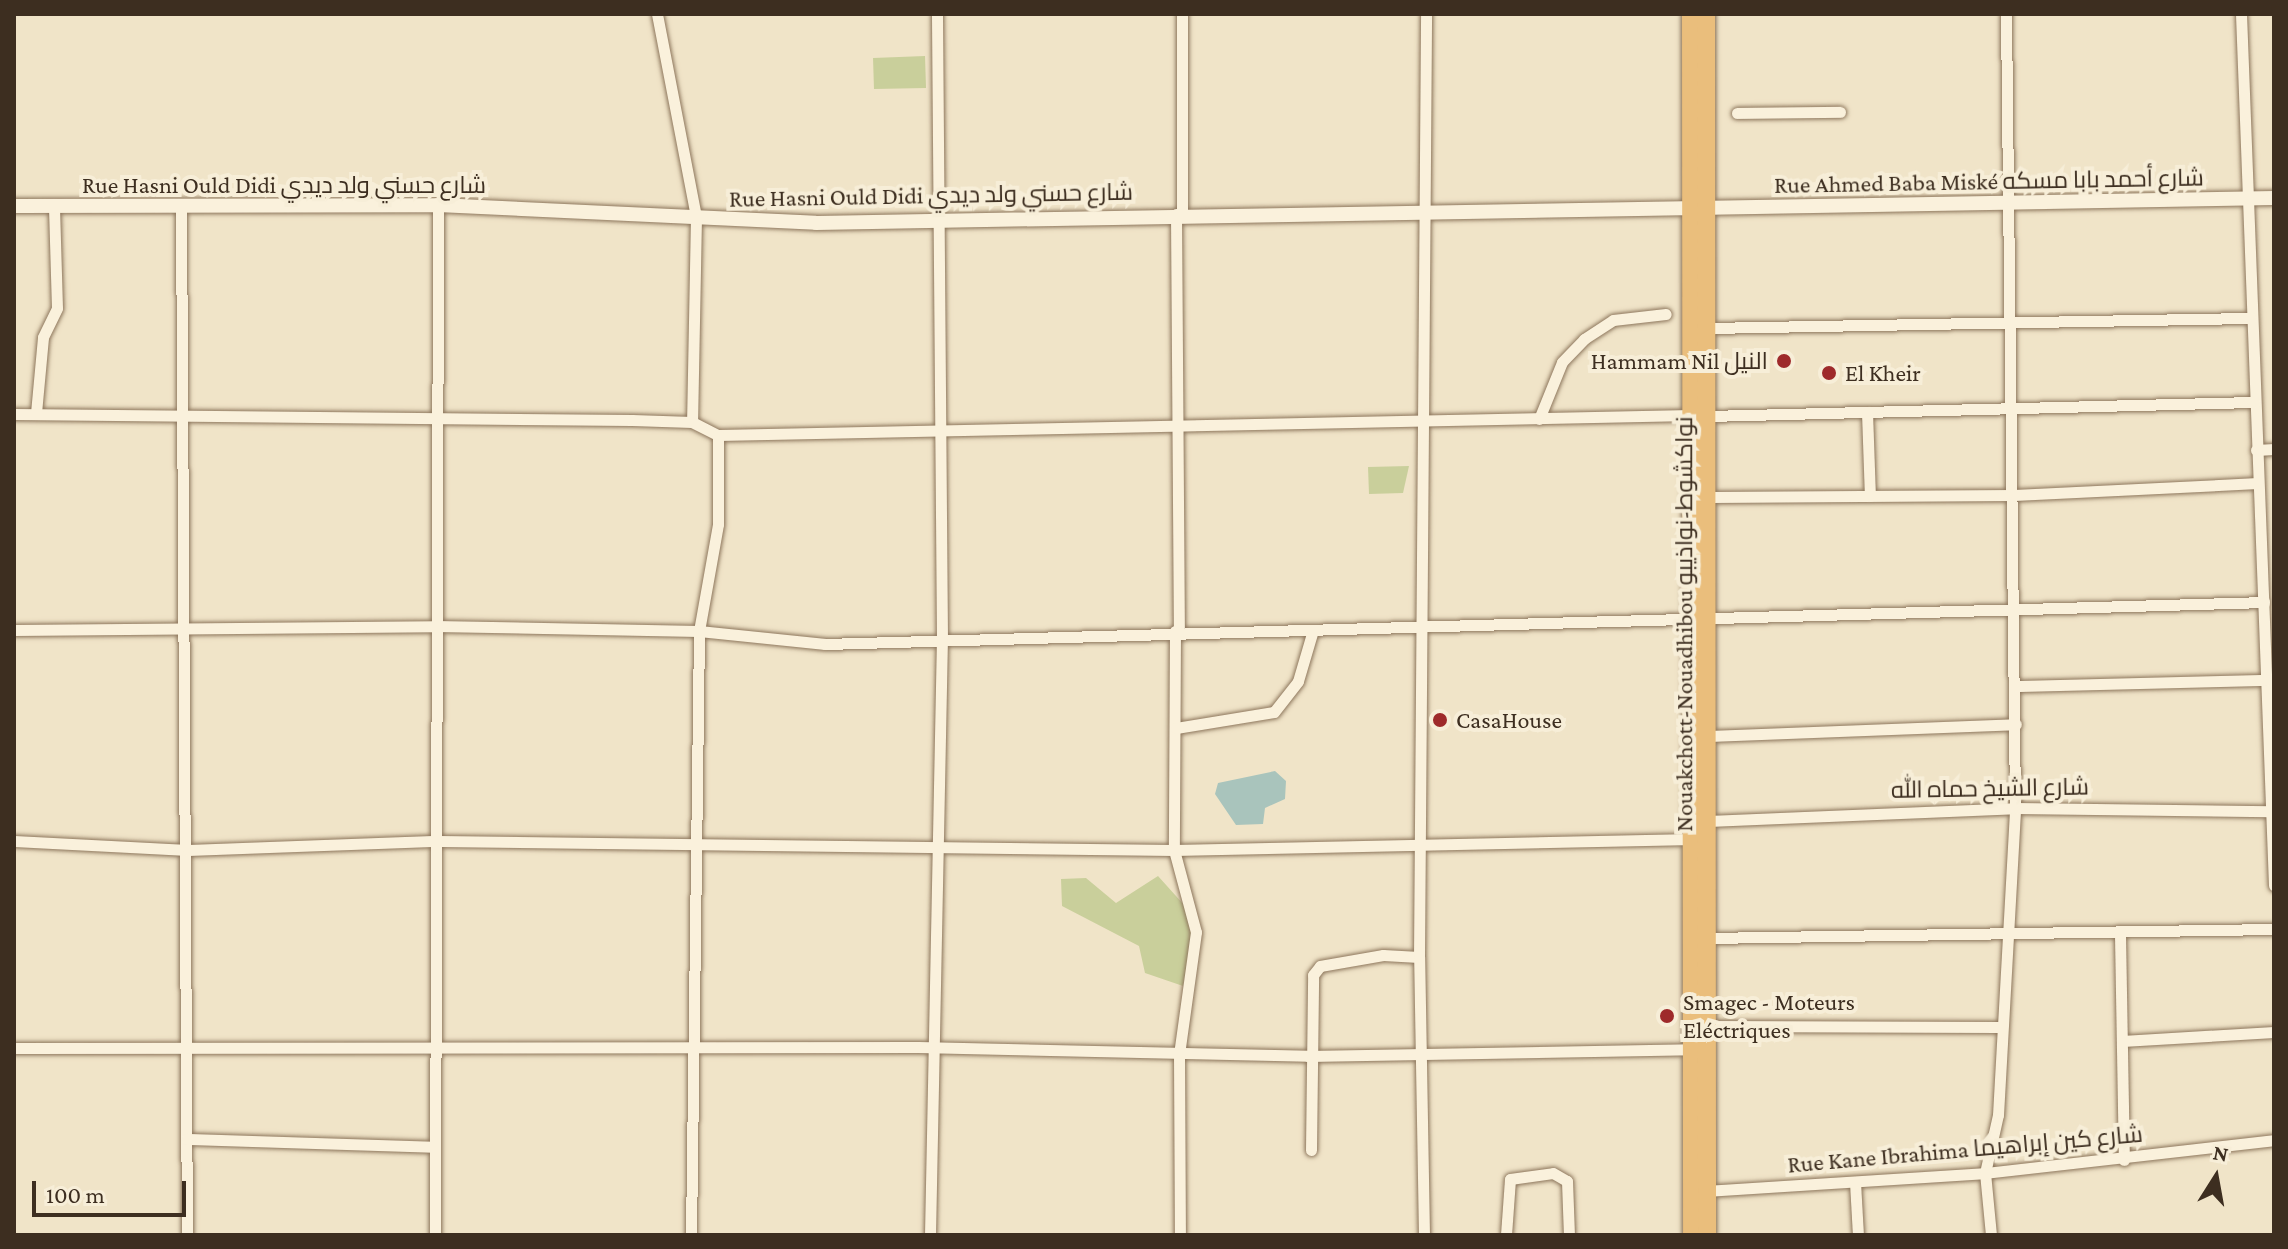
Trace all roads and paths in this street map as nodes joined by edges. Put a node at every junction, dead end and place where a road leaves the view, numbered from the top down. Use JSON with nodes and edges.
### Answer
{"nodes":[{"id":1,"x":657,"y":14,"type":"edge"},
{"id":2,"x":937,"y":14,"type":"edge"},
{"id":3,"x":1182,"y":14,"type":"edge"},
{"id":4,"x":1426,"y":14,"type":"edge"},
{"id":5,"x":1691,"y":14,"type":"edge"},
{"id":6,"x":1706,"y":14,"type":"edge"},
{"id":7,"x":2006,"y":14,"type":"edge"},
{"id":8,"x":2241,"y":14,"type":"edge"},
{"id":9,"x":1840,"y":112,"type":"dead end"},
{"id":10,"x":1737,"y":113,"type":"dead end"},
{"id":11,"x":2274,"y":198,"type":"edge"},
{"id":12,"x":2245,"y":199,"type":"junction"},
{"id":13,"x":2007,"y":203,"type":"junction"},
{"id":14,"x":181,"y":205,"type":"junction"},
{"id":15,"x":438,"y":205,"type":"junction"},
{"id":16,"x":14,"y":206,"type":"edge"},
{"id":17,"x":54,"y":206,"type":"junction"},
{"id":18,"x":1426,"y":209,"type":"junction"},
{"id":19,"x":1698,"y":209,"type":"junction"},
{"id":20,"x":1179,"y":214,"type":"junction"},
{"id":21,"x":696,"y":217,"type":"junction"},
{"id":22,"x":939,"y":218,"type":"junction"},
{"id":23,"x":1666,"y":314,"type":"dead end"},
{"id":24,"x":2251,"y":318,"type":"junction"},
{"id":25,"x":1708,"y":328,"type":"junction"},
{"id":26,"x":2012,"y":328,"type":"junction"},
{"id":27,"x":2255,"y":402,"type":"junction"},
{"id":28,"x":2013,"y":409,"type":"junction"},
{"id":29,"x":1867,"y":412,"type":"junction"},
{"id":30,"x":36,"y":413,"type":"junction"},
{"id":31,"x":14,"y":414,"type":"edge"},
{"id":32,"x":182,"y":415,"type":"junction"},
{"id":33,"x":1699,"y":415,"type":"junction"},
{"id":34,"x":443,"y":418,"type":"junction"},
{"id":35,"x":1539,"y":419,"type":"junction"},
{"id":36,"x":692,"y":422,"type":"junction"},
{"id":37,"x":1426,"y":423,"type":"junction"},
{"id":38,"x":1179,"y":426,"type":"junction"},
{"id":39,"x":941,"y":432,"type":"junction"},
{"id":40,"x":718,"y":435,"type":"junction"},
{"id":41,"x":2274,"y":449,"type":"edge"},
{"id":42,"x":2256,"y":450,"type":"junction"},
{"id":43,"x":2258,"y":483,"type":"junction"},
{"id":44,"x":2014,"y":495,"type":"junction"},
{"id":45,"x":1870,"y":496,"type":"junction"},
{"id":46,"x":1710,"y":497,"type":"junction"},
{"id":47,"x":2269,"y":568,"type":"edge"},
{"id":48,"x":2264,"y":602,"type":"junction"},
{"id":49,"x":2015,"y":608,"type":"junction"},
{"id":50,"x":1702,"y":620,"type":"junction"},
{"id":51,"x":435,"y":626,"type":"junction"},
{"id":52,"x":183,"y":627,"type":"junction"},
{"id":53,"x":14,"y":630,"type":"edge"},
{"id":54,"x":1177,"y":630,"type":"junction"},
{"id":55,"x":1313,"y":630,"type":"junction"},
{"id":56,"x":1426,"y":630,"type":"junction"},
{"id":57,"x":699,"y":631,"type":"junction"},
{"id":58,"x":942,"y":639,"type":"junction"},
{"id":59,"x":2265,"y":680,"type":"junction"},
{"id":60,"x":2015,"y":686,"type":"junction"},
{"id":61,"x":2016,"y":724,"type":"junction"},
{"id":62,"x":1176,"y":728,"type":"junction"},
{"id":63,"x":1708,"y":736,"type":"junction"},
{"id":64,"x":2015,"y":808,"type":"junction"},
{"id":65,"x":2270,"y":811,"type":"edge"},
{"id":66,"x":1708,"y":821,"type":"junction"},
{"id":67,"x":1694,"y":839,"type":"junction"},
{"id":68,"x":14,"y":841,"type":"edge"},
{"id":69,"x":439,"y":841,"type":"junction"},
{"id":70,"x":701,"y":845,"type":"junction"},
{"id":71,"x":1423,"y":846,"type":"junction"},
{"id":72,"x":938,"y":849,"type":"junction"},
{"id":73,"x":188,"y":850,"type":"junction"},
{"id":74,"x":1174,"y":850,"type":"junction"},
{"id":75,"x":2274,"y":885,"type":"edge"},
{"id":76,"x":2274,"y":929,"type":"edge"},
{"id":77,"x":2120,"y":935,"type":"junction"},
{"id":78,"x":1707,"y":938,"type":"junction"},
{"id":79,"x":2006,"y":938,"type":"junction"},
{"id":80,"x":1419,"y":957,"type":"junction"},
{"id":81,"x":1707,"y":1026,"type":"junction"},
{"id":82,"x":1999,"y":1027,"type":"junction"},
{"id":83,"x":2274,"y":1032,"type":"edge"},
{"id":84,"x":2122,"y":1041,"type":"junction"},
{"id":85,"x":186,"y":1044,"type":"junction"},
{"id":86,"x":435,"y":1047,"type":"junction"},
{"id":87,"x":934,"y":1047,"type":"junction"},
{"id":88,"x":14,"y":1048,"type":"edge"},
{"id":89,"x":693,"y":1049,"type":"junction"},
{"id":90,"x":1692,"y":1049,"type":"junction"},
{"id":91,"x":1424,"y":1052,"type":"junction"},
{"id":92,"x":1179,"y":1055,"type":"junction"},
{"id":93,"x":1308,"y":1056,"type":"junction"},
{"id":94,"x":187,"y":1139,"type":"junction"},
{"id":95,"x":2274,"y":1140,"type":"edge"},
{"id":96,"x":435,"y":1147,"type":"junction"},
{"id":97,"x":1311,"y":1150,"type":"dead end"},
{"id":98,"x":2124,"y":1160,"type":"junction"},
{"id":99,"x":1985,"y":1173,"type":"junction"},
{"id":100,"x":1855,"y":1182,"type":"junction"},
{"id":101,"x":1707,"y":1191,"type":"junction"},
{"id":102,"x":187,"y":1235,"type":"edge"},
{"id":103,"x":435,"y":1235,"type":"edge"},
{"id":104,"x":691,"y":1235,"type":"edge"},
{"id":105,"x":930,"y":1235,"type":"edge"},
{"id":106,"x":1180,"y":1235,"type":"edge"},
{"id":107,"x":1424,"y":1235,"type":"edge"},
{"id":108,"x":1506,"y":1235,"type":"edge"},
{"id":109,"x":1569,"y":1235,"type":"edge"},
{"id":110,"x":1692,"y":1235,"type":"edge"},
{"id":111,"x":1707,"y":1235,"type":"edge"},
{"id":112,"x":1858,"y":1235,"type":"edge"},
{"id":113,"x":1991,"y":1235,"type":"edge"}],
"edges":[{"from":1,"to":21,"type":"street"},
{"from":2,"to":22,"type":"street"},
{"from":3,"to":20,"type":"street"},
{"from":4,"to":18,"type":"street"},
{"from":5,"to":19,"type":"highway","name":"Nouakchott-Nouadhibou نواكشوط-نواذيبو"},
{"from":6,"to":19,"type":"highway","name":"Nouakchott-Nouadhibou نواكشوط-نواذيبو"},
{"from":7,"to":13,"type":"street"},
{"from":8,"to":12,"type":"street"},
{"from":9,"to":10,"type":"street"},
{"from":11,"to":12,"type":"street","name":"Rue Ahmed Baba Miské شارع أحمد بابا مسكه"},
{"from":12,"to":13,"type":"street","name":"Rue Ahmed Baba Miské شارع أحمد بابا مسكه"},
{"from":12,"to":24,"type":"street"},
{"from":13,"to":19,"type":"street","name":"Rue Ahmed Baba Miské شارع أحمد بابا مسكه"},
{"from":13,"to":26,"type":"street"},
{"from":14,"to":15,"type":"street","name":"Rue Hasni Ould Didi شارع حسني ولد ديدي"},
{"from":14,"to":17,"type":"street","name":"Rue Hasni Ould Didi شارع حسني ولد ديدي"},
{"from":14,"to":32,"type":"street"},
{"from":15,"to":21,"type":"street","name":"Rue Hasni Ould Didi شارع حسني ولد ديدي"},
{"from":15,"to":34,"type":"street"},
{"from":16,"to":17,"type":"street","name":"Rue Hasni Ould Didi شارع حسني ولد ديدي"},
{"from":17,"to":30,"type":"street"},
{"from":18,"to":19,"type":"street","name":"Rue Hasni Ould Didi شارع حسني ولد ديدي"},
{"from":18,"to":20,"type":"street","name":"Rue Hasni Ould Didi شارع حسني ولد ديدي"},
{"from":18,"to":37,"type":"street"},
{"from":19,"to":25,"type":"highway","name":"Nouakchott-Nouadhibou نواكشوط-نواذيبو"},
{"from":19,"to":33,"type":"highway","name":"Nouakchott-Nouadhibou نواكشوط-نواذيبو"},
{"from":20,"to":22,"type":"street","name":"Rue Hasni Ould Didi شارع حسني ولد ديدي"},
{"from":20,"to":38,"type":"street"},
{"from":21,"to":22,"type":"street","name":"Rue Hasni Ould Didi شارع حسني ولد ديدي"},
{"from":21,"to":36,"type":"street"},
{"from":22,"to":39,"type":"street"},
{"from":23,"to":35,"type":"street"},
{"from":24,"to":26,"type":"street"},
{"from":24,"to":27,"type":"street"},
{"from":25,"to":26,"type":"street"},
{"from":25,"to":33,"type":"highway","name":"Nouakchott-Nouadhibou نواكشوط-نواذيبو"},
{"from":26,"to":28,"type":"street"},
{"from":27,"to":28,"type":"street"},
{"from":27,"to":42,"type":"street"},
{"from":28,"to":29,"type":"street"},
{"from":28,"to":44,"type":"street"},
{"from":29,"to":33,"type":"street"},
{"from":29,"to":45,"type":"street"},
{"from":30,"to":31,"type":"street"},
{"from":30,"to":32,"type":"street"},
{"from":32,"to":34,"type":"street"},
{"from":32,"to":52,"type":"street"},
{"from":33,"to":35,"type":"street"},
{"from":33,"to":46,"type":"highway","name":"Nouakchott-Nouadhibou نواكشوط-نواذيبو"},
{"from":33,"to":50,"type":"highway","name":"Nouakchott-Nouadhibou نواكشوط-نواذيبو"},
{"from":34,"to":36,"type":"street"},
{"from":34,"to":51,"type":"street"},
{"from":35,"to":37,"type":"street"},
{"from":36,"to":40,"type":"street"},
{"from":37,"to":38,"type":"street"},
{"from":37,"to":56,"type":"street"},
{"from":38,"to":39,"type":"street"},
{"from":38,"to":54,"type":"street"},
{"from":39,"to":40,"type":"street"},
{"from":39,"to":58,"type":"street"},
{"from":40,"to":57,"type":"street"},
{"from":41,"to":42,"type":"street"},
{"from":42,"to":43,"type":"street"},
{"from":43,"to":44,"type":"street"},
{"from":43,"to":47,"type":"street"},
{"from":44,"to":45,"type":"street"},
{"from":44,"to":49,"type":"street"},
{"from":45,"to":46,"type":"street"},
{"from":46,"to":50,"type":"highway","name":"Nouakchott-Nouadhibou نواكشوط-نواذيبو"},
{"from":47,"to":48,"type":"street"},
{"from":48,"to":49,"type":"street"},
{"from":48,"to":59,"type":"street"},
{"from":49,"to":50,"type":"street"},
{"from":49,"to":60,"type":"street"},
{"from":50,"to":56,"type":"street"},
{"from":50,"to":63,"type":"highway","name":"Nouakchott-Nouadhibou نواكشوط-نواذيبو"},
{"from":50,"to":67,"type":"highway","name":"Nouakchott-Nouadhibou نواكشوط-نواذيبو"},
{"from":51,"to":52,"type":"street"},
{"from":51,"to":57,"type":"street"},
{"from":51,"to":69,"type":"street"},
{"from":52,"to":53,"type":"street"},
{"from":52,"to":73,"type":"street"},
{"from":54,"to":55,"type":"street"},
{"from":54,"to":58,"type":"street"},
{"from":54,"to":62,"type":"street"},
{"from":55,"to":56,"type":"street"},
{"from":55,"to":62,"type":"street"},
{"from":56,"to":71,"type":"street"},
{"from":57,"to":58,"type":"street"},
{"from":57,"to":70,"type":"street"},
{"from":58,"to":72,"type":"street"},
{"from":59,"to":60,"type":"street"},
{"from":59,"to":65,"type":"street"},
{"from":60,"to":61,"type":"street"},
{"from":61,"to":63,"type":"street"},
{"from":61,"to":64,"type":"street"},
{"from":62,"to":74,"type":"street"},
{"from":63,"to":66,"type":"highway","name":"Nouakchott-Nouadhibou نواكشوط-نواذيبو"},
{"from":64,"to":65,"type":"street","name":"شارع الشيخ حماه الله"},
{"from":64,"to":66,"type":"street","name":"شارع الشيخ حماه الله"},
{"from":64,"to":79,"type":"street"},
{"from":65,"to":75,"type":"street"},
{"from":66,"to":78,"type":"highway","name":"Nouakchott-Nouadhibou نواكشوط-نواذيبو"},
{"from":67,"to":71,"type":"street"},
{"from":67,"to":90,"type":"highway","name":"Nouakchott-Nouadhibou نواكشوط-نواذيبو"},
{"from":68,"to":73,"type":"street"},
{"from":69,"to":70,"type":"street"},
{"from":69,"to":73,"type":"street"},
{"from":69,"to":86,"type":"street"},
{"from":70,"to":72,"type":"street"},
{"from":70,"to":89,"type":"street"},
{"from":71,"to":74,"type":"street"},
{"from":71,"to":80,"type":"street"},
{"from":72,"to":74,"type":"street"},
{"from":72,"to":87,"type":"street"},
{"from":73,"to":85,"type":"street"},
{"from":74,"to":92,"type":"street"},
{"from":76,"to":77,"type":"street"},
{"from":77,"to":79,"type":"street"},
{"from":77,"to":84,"type":"street"},
{"from":78,"to":79,"type":"street"},
{"from":78,"to":81,"type":"highway","name":"Nouakchott-Nouadhibou نواكشوط-نواذيبو"},
{"from":79,"to":82,"type":"street"},
{"from":80,"to":91,"type":"street"},
{"from":80,"to":93,"type":"street"},
{"from":81,"to":82,"type":"street"},
{"from":81,"to":101,"type":"highway","name":"Nouakchott-Nouadhibou نواكشوط-نواذيبو"},
{"from":82,"to":99,"type":"street"},
{"from":83,"to":84,"type":"street"},
{"from":84,"to":98,"type":"street"},
{"from":85,"to":86,"type":"street"},
{"from":85,"to":88,"type":"street"},
{"from":85,"to":94,"type":"street"},
{"from":86,"to":89,"type":"street"},
{"from":86,"to":96,"type":"street"},
{"from":87,"to":89,"type":"street"},
{"from":87,"to":92,"type":"street"},
{"from":87,"to":105,"type":"street"},
{"from":89,"to":104,"type":"street"},
{"from":90,"to":91,"type":"street"},
{"from":90,"to":110,"type":"highway","name":"Nouakchott-Nouadhibou نواكشوط-نواذيبو"},
{"from":91,"to":93,"type":"street"},
{"from":91,"to":107,"type":"street"},
{"from":92,"to":93,"type":"street"},
{"from":92,"to":106,"type":"street"},
{"from":93,"to":97,"type":"street"},
{"from":94,"to":96,"type":"street"},
{"from":94,"to":102,"type":"street"},
{"from":95,"to":98,"type":"street","name":"Rue Kane Ibrahima شارع كين إبراهيما"},
{"from":96,"to":103,"type":"street"},
{"from":98,"to":99,"type":"street","name":"Rue Kane Ibrahima شارع كين إبراهيما"},
{"from":99,"to":100,"type":"street","name":"Rue Kane Ibrahima شارع كين إبراهيما"},
{"from":99,"to":113,"type":"street"},
{"from":100,"to":101,"type":"street","name":"Rue Kane Ibrahima شارع كين إبراهيما"},
{"from":100,"to":112,"type":"street"},
{"from":101,"to":111,"type":"highway","name":"Nouakchott-Nouadhibou نواكشوط-نواذيبو"},
{"from":108,"to":109,"type":"street"}]}
